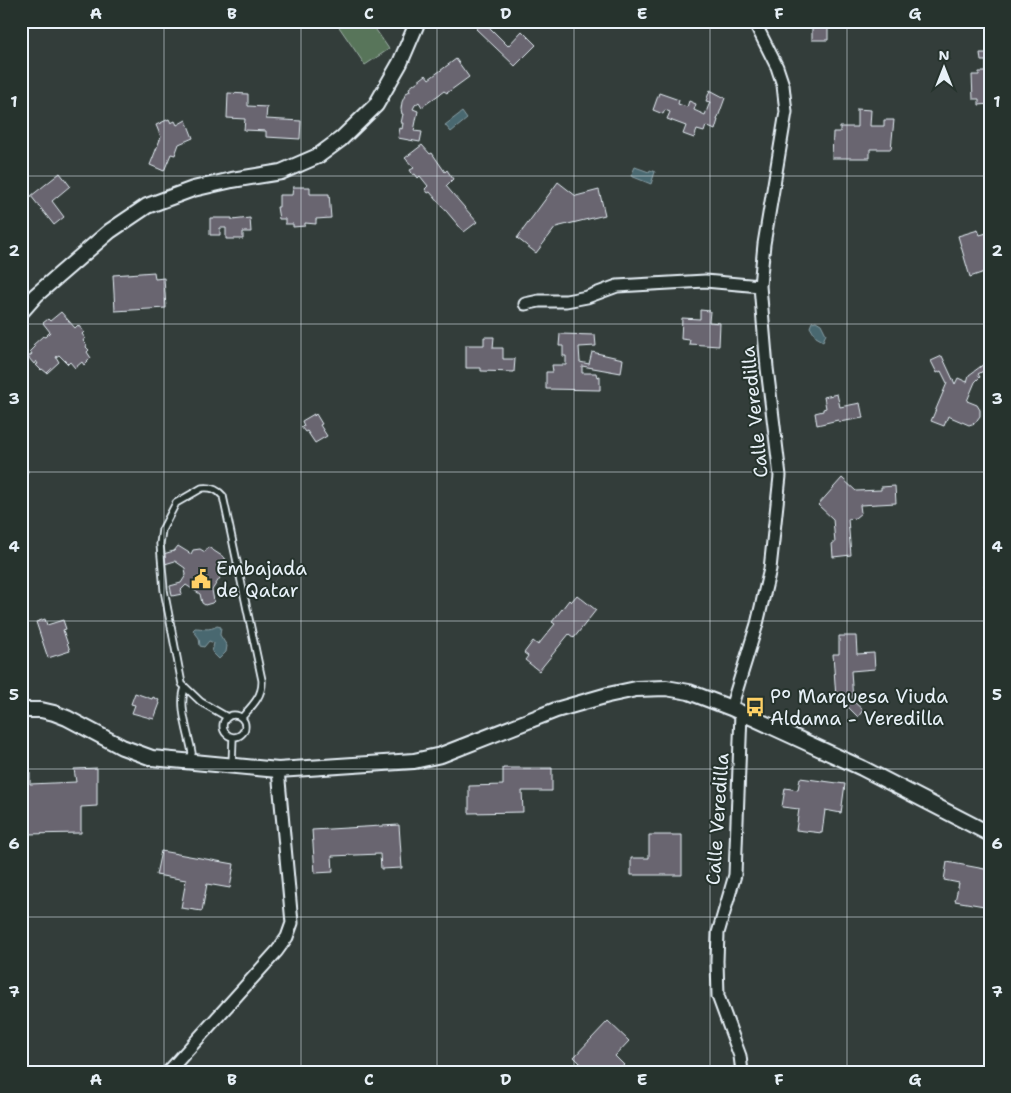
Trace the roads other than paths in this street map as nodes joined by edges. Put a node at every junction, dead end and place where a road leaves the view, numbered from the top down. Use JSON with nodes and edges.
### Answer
{"nodes":[{"id":1,"x":418,"y":21,"type":"edge"},
{"id":2,"x":754,"y":21,"type":"edge"},
{"id":3,"x":760,"y":286,"type":"junction"},
{"id":4,"x":525,"y":304,"type":"dead end"},
{"id":5,"x":21,"y":312,"type":"edge"},
{"id":6,"x":185,"y":688,"type":"junction"},
{"id":7,"x":21,"y":710,"type":"edge"},
{"id":8,"x":736,"y":711,"type":"junction"},
{"id":9,"x":227,"y":717,"type":"junction"},
{"id":10,"x":242,"y":717,"type":"junction"},
{"id":11,"x":233,"y":737,"type":"junction"},
{"id":12,"x":190,"y":762,"type":"junction"},
{"id":13,"x":232,"y":767,"type":"junction"},
{"id":14,"x":278,"y":770,"type":"junction"},
{"id":15,"x":990,"y":834,"type":"edge"},
{"id":16,"x":168,"y":1072,"type":"edge"},
{"id":17,"x":742,"y":1072,"type":"edge"}],
"edges":[{"from":1,"to":5,"type":"street"},
{"from":2,"to":3,"type":"street","name":"Calle Veredilla"},
{"from":3,"to":4,"type":"street"},
{"from":3,"to":8,"type":"street","name":"Calle Veredilla"},
{"from":6,"to":9,"type":"lane"},
{"from":6,"to":10,"type":"lane"},
{"from":6,"to":12,"type":"lane"},
{"from":7,"to":12,"type":"street"},
{"from":8,"to":14,"type":"street"},
{"from":8,"to":15,"type":"street"},
{"from":8,"to":17,"type":"street","name":"Calle Veredilla"},
{"from":9,"to":10,"type":"lane"},
{"from":9,"to":11,"type":"lane"},
{"from":10,"to":11,"type":"lane"},
{"from":11,"to":13,"type":"lane"},
{"from":12,"to":13,"type":"street"},
{"from":13,"to":14,"type":"street"},
{"from":14,"to":16,"type":"street"}]}
